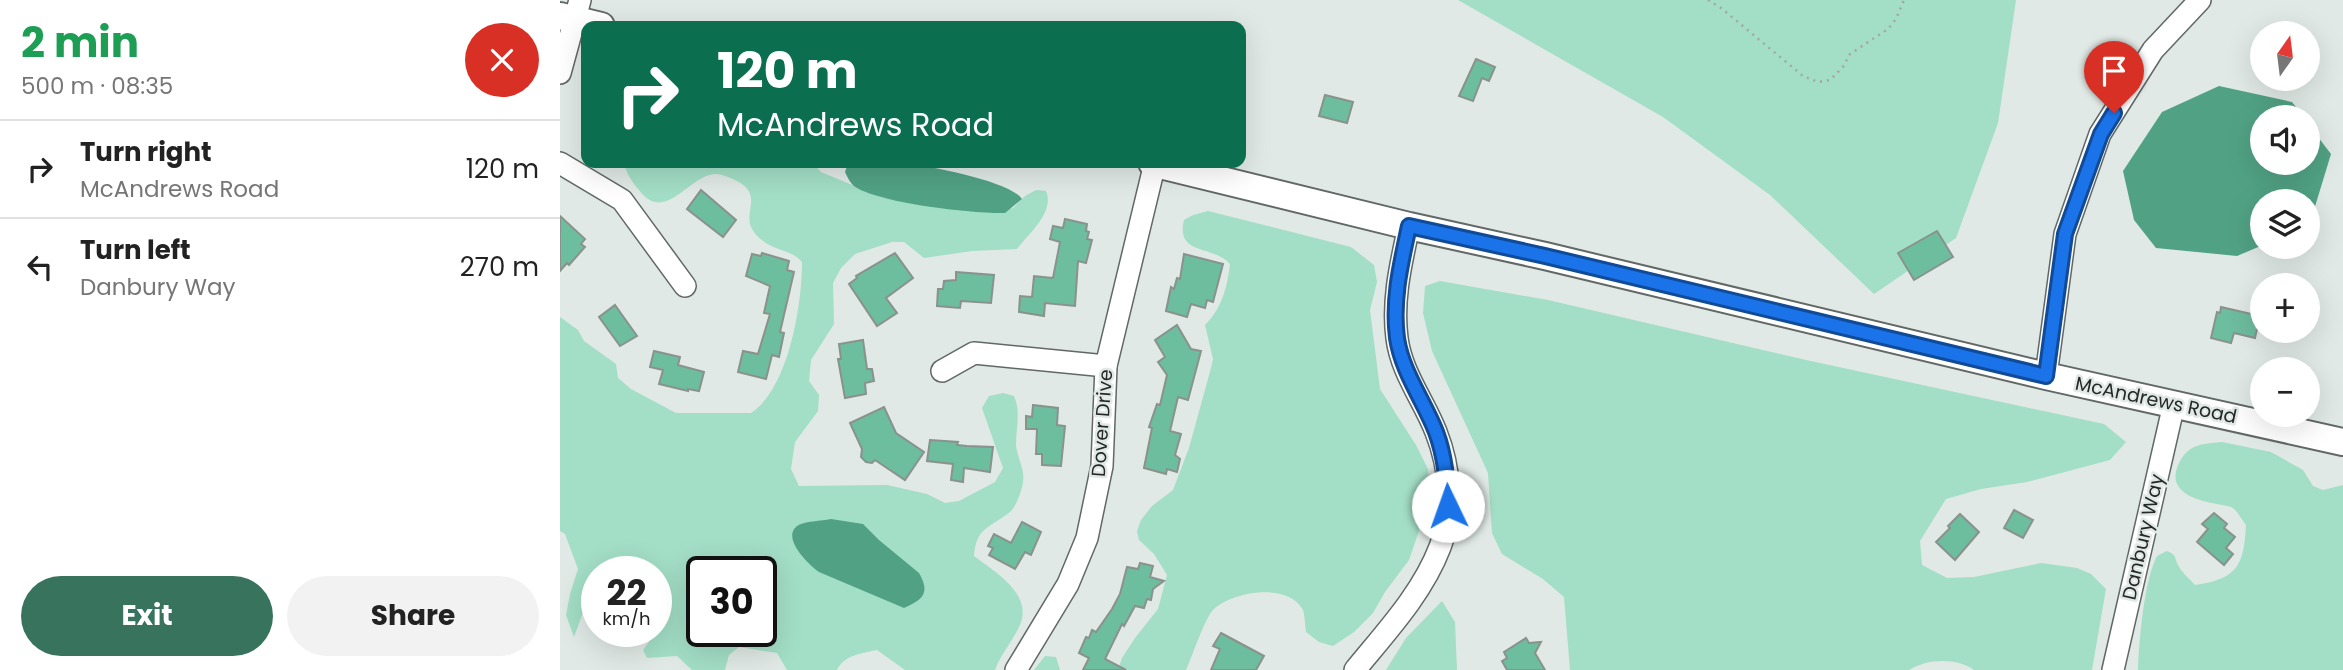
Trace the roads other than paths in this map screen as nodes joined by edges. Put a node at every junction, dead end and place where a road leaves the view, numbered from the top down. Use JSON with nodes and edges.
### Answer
{"nodes":[{"id":1,"x":2200,"y":0,"type":"edge"},
{"id":2,"x":571,"y":12,"type":"edge"},
{"id":3,"x":590,"y":21,"type":"edge"},
{"id":4,"x":560,"y":73,"type":"edge"},
{"id":5,"x":560,"y":163,"type":"edge"},
{"id":6,"x":1153,"y":168,"type":"edge"},
{"id":7,"x":1174,"y":168,"type":"edge"},
{"id":8,"x":1409,"y":226,"type":"junction"},
{"id":9,"x":685,"y":286,"type":"dead end"},
{"id":10,"x":1106,"y":366,"type":"junction"},
{"id":11,"x":942,"y":371,"type":"dead end"},
{"id":12,"x":2046,"y":376,"type":"junction"},
{"id":13,"x":2174,"y":404,"type":"junction"},
{"id":14,"x":2343,"y":442,"type":"edge"},
{"id":15,"x":1016,"y":670,"type":"edge"},
{"id":16,"x":1355,"y":670,"type":"edge"},
{"id":17,"x":2113,"y":670,"type":"edge"}],
"edges":[{"from":1,"to":12,"type":"street"},
{"from":2,"to":3,"type":"main road"},
{"from":2,"to":4,"type":"street"},
{"from":5,"to":9,"type":"street"},
{"from":6,"to":10,"type":"street","name":"Dover Drive"},
{"from":7,"to":8,"type":"main road","name":"McAndrews Road"},
{"from":8,"to":12,"type":"main road","name":"McAndrews Road"},
{"from":8,"to":16,"type":"street"},
{"from":10,"to":11,"type":"street"},
{"from":10,"to":15,"type":"street","name":"Dover Drive"},
{"from":12,"to":13,"type":"main road","name":"McAndrews Road"},
{"from":13,"to":14,"type":"main road","name":"McAndrews Road"},
{"from":13,"to":17,"type":"street","name":"Danbury Way"}]}
